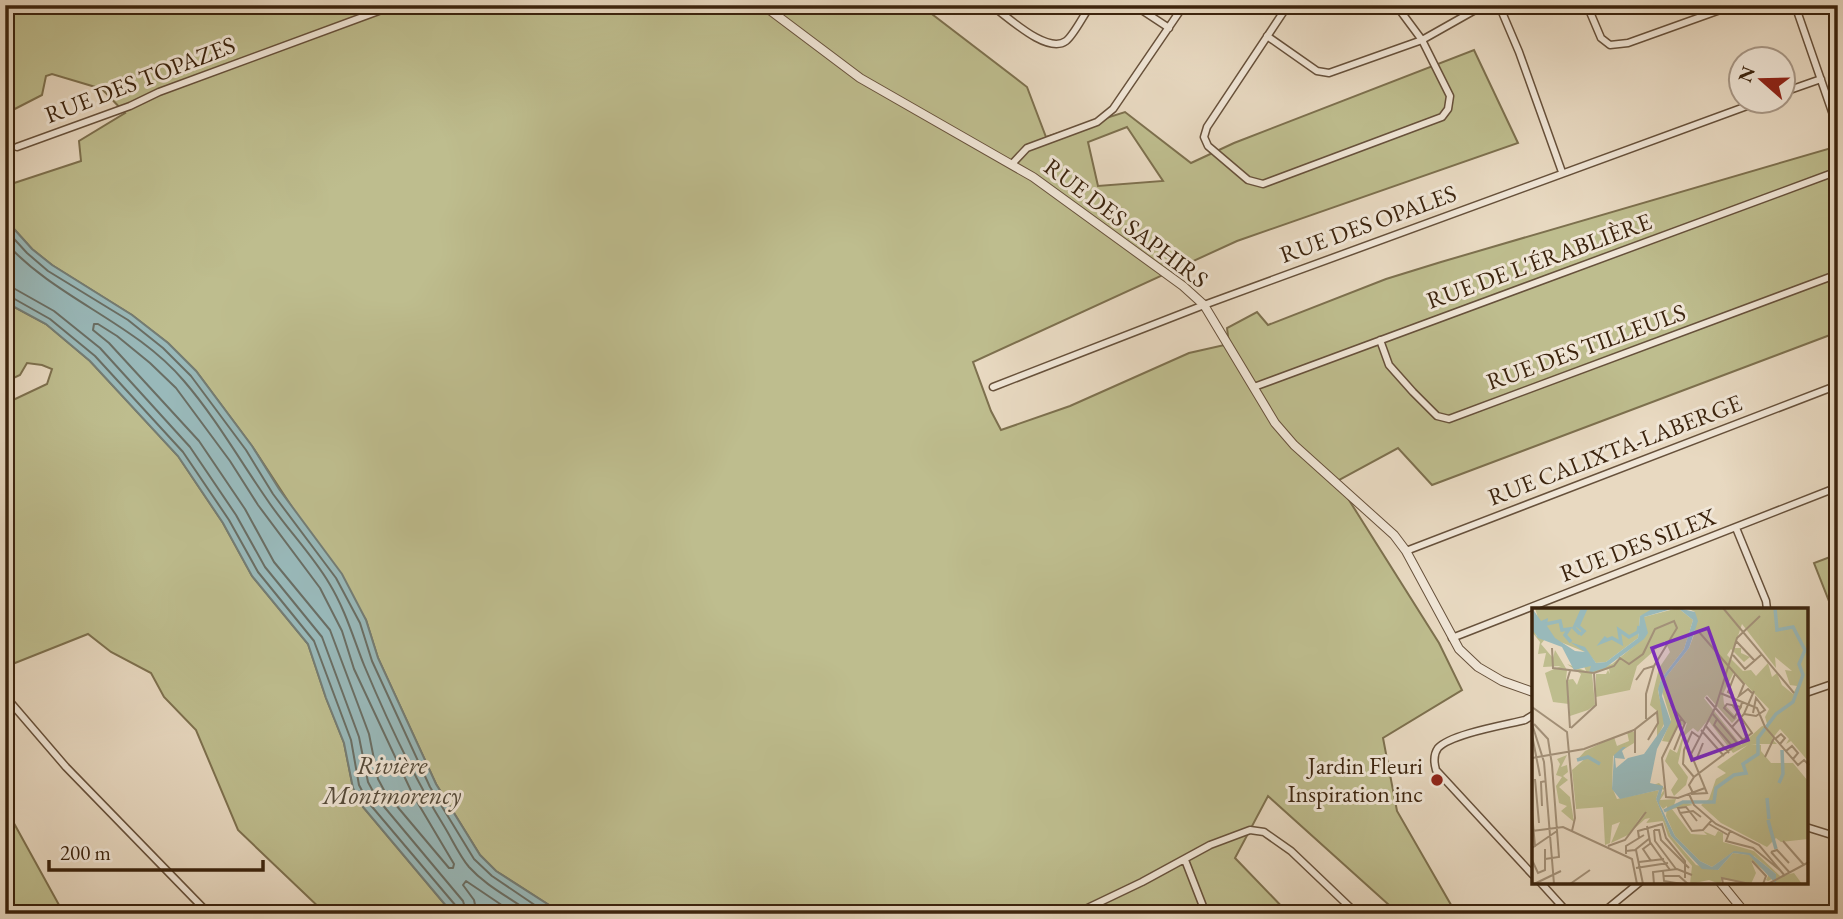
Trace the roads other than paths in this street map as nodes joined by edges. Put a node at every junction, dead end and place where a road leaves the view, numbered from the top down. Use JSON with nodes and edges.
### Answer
{"nodes":[{"id":1,"x":396,"y":5,"type":"edge"},
{"id":2,"x":763,"y":5,"type":"edge"},
{"id":3,"x":991,"y":5,"type":"edge"},
{"id":4,"x":1091,"y":5,"type":"edge"},
{"id":5,"x":1134,"y":5,"type":"edge"},
{"id":6,"x":1184,"y":5,"type":"edge"},
{"id":7,"x":1288,"y":5,"type":"edge"},
{"id":8,"x":1396,"y":5,"type":"edge"},
{"id":9,"x":1483,"y":5,"type":"edge"},
{"id":10,"x":1499,"y":5,"type":"edge"},
{"id":11,"x":1587,"y":5,"type":"edge"},
{"id":12,"x":1734,"y":5,"type":"edge"},
{"id":13,"x":1795,"y":5,"type":"edge"},
{"id":14,"x":1169,"y":28,"type":"junction"},
{"id":15,"x":1267,"y":36,"type":"junction"},
{"id":16,"x":1422,"y":40,"type":"junction"},
{"id":17,"x":1821,"y":79,"type":"junction"},
{"id":18,"x":1798,"y":87,"type":"edge"},
{"id":19,"x":1728,"y":113,"type":"edge"},
{"id":20,"x":1838,"y":129,"type":"edge"},
{"id":21,"x":17,"y":147,"type":"dead end"},
{"id":22,"x":1012,"y":164,"type":"junction"},
{"id":23,"x":1562,"y":172,"type":"junction"},
{"id":24,"x":1838,"y":172,"type":"edge"},
{"id":25,"x":1838,"y":274,"type":"edge"},
{"id":26,"x":1204,"y":305,"type":"junction"},
{"id":27,"x":1380,"y":340,"type":"junction"},
{"id":28,"x":1838,"y":385,"type":"edge"},
{"id":29,"x":993,"y":387,"type":"dead end"},
{"id":30,"x":1254,"y":387,"type":"junction"},
{"id":31,"x":1838,"y":487,"type":"edge"},
{"id":32,"x":1736,"y":528,"type":"junction"},
{"id":33,"x":1406,"y":551,"type":"junction"},
{"id":34,"x":1767,"y":608,"type":"edge"},
{"id":35,"x":1452,"y":638,"type":"junction"},
{"id":36,"x":1838,"y":682,"type":"edge"},
{"id":37,"x":1532,"y":692,"type":"edge"},
{"id":38,"x":1808,"y":692,"type":"edge"},
{"id":39,"x":5,"y":696,"type":"edge"},
{"id":40,"x":1532,"y":716,"type":"edge"},
{"id":41,"x":1808,"y":828,"type":"edge"},
{"id":42,"x":1838,"y":837,"type":"edge"},
{"id":43,"x":1185,"y":860,"type":"junction"},
{"id":44,"x":1532,"y":874,"type":"edge"},
{"id":45,"x":1542,"y":884,"type":"edge"},
{"id":46,"x":1638,"y":884,"type":"edge"},
{"id":47,"x":1722,"y":884,"type":"edge"},
{"id":48,"x":209,"y":914,"type":"edge"},
{"id":49,"x":1075,"y":914,"type":"edge"},
{"id":50,"x":1206,"y":914,"type":"edge"},
{"id":51,"x":1357,"y":914,"type":"edge"},
{"id":52,"x":1569,"y":914,"type":"edge"},
{"id":53,"x":1601,"y":914,"type":"edge"},
{"id":54,"x":1746,"y":914,"type":"edge"}],
"edges":[{"from":1,"to":21,"type":"street","name":"RUE DES TOPAZES"},
{"from":2,"to":22,"type":"street","name":"RUE DES SAPHIRS"},
{"from":3,"to":4,"type":"street"},
{"from":5,"to":14,"type":"street"},
{"from":6,"to":14,"type":"street"},
{"from":7,"to":15,"type":"street"},
{"from":8,"to":16,"type":"street"},
{"from":9,"to":16,"type":"street"},
{"from":10,"to":23,"type":"street"},
{"from":11,"to":12,"type":"street"},
{"from":13,"to":17,"type":"street"},
{"from":14,"to":22,"type":"street"},
{"from":15,"to":16,"type":"street"},
{"from":15,"to":16,"type":"street"},
{"from":17,"to":18,"type":"street"},
{"from":17,"to":20,"type":"street"},
{"from":19,"to":23,"type":"street","name":"RUE DES OPALES"},
{"from":22,"to":26,"type":"street","name":"RUE DES SAPHIRS"},
{"from":23,"to":26,"type":"street","name":"RUE DES OPALES"},
{"from":24,"to":27,"type":"street","name":"RUE DE L'ÉRABLIÈRE"},
{"from":25,"to":27,"type":"street","name":"RUE DES TILLEULS"},
{"from":26,"to":29,"type":"street","name":"RUE DES OPALES"},
{"from":26,"to":30,"type":"street","name":"RUE DES SAPHIRS"},
{"from":27,"to":30,"type":"street","name":"RUE DE L'ÉRABLIÈRE"},
{"from":28,"to":33,"type":"street","name":"RUE CALIXTA-LABERGE"},
{"from":30,"to":33,"type":"street","name":"RUE DES SAPHIRS"},
{"from":31,"to":32,"type":"street","name":"RUE DES SILEX"},
{"from":32,"to":34,"type":"street"},
{"from":32,"to":35,"type":"street","name":"RUE DES SILEX"},
{"from":33,"to":35,"type":"street","name":"RUE DES SAPHIRS"},
{"from":35,"to":37,"type":"street","name":"RUE DES SAPHIRS"},
{"from":36,"to":38,"type":"street"},
{"from":39,"to":48,"type":"street"},
{"from":40,"to":44,"type":"street"},
{"from":41,"to":42,"type":"street"},
{"from":43,"to":49,"type":"street"},
{"from":43,"to":50,"type":"street"},
{"from":43,"to":51,"type":"street"},
{"from":45,"to":52,"type":"street"},
{"from":46,"to":53,"type":"street"},
{"from":47,"to":54,"type":"street"}]}
